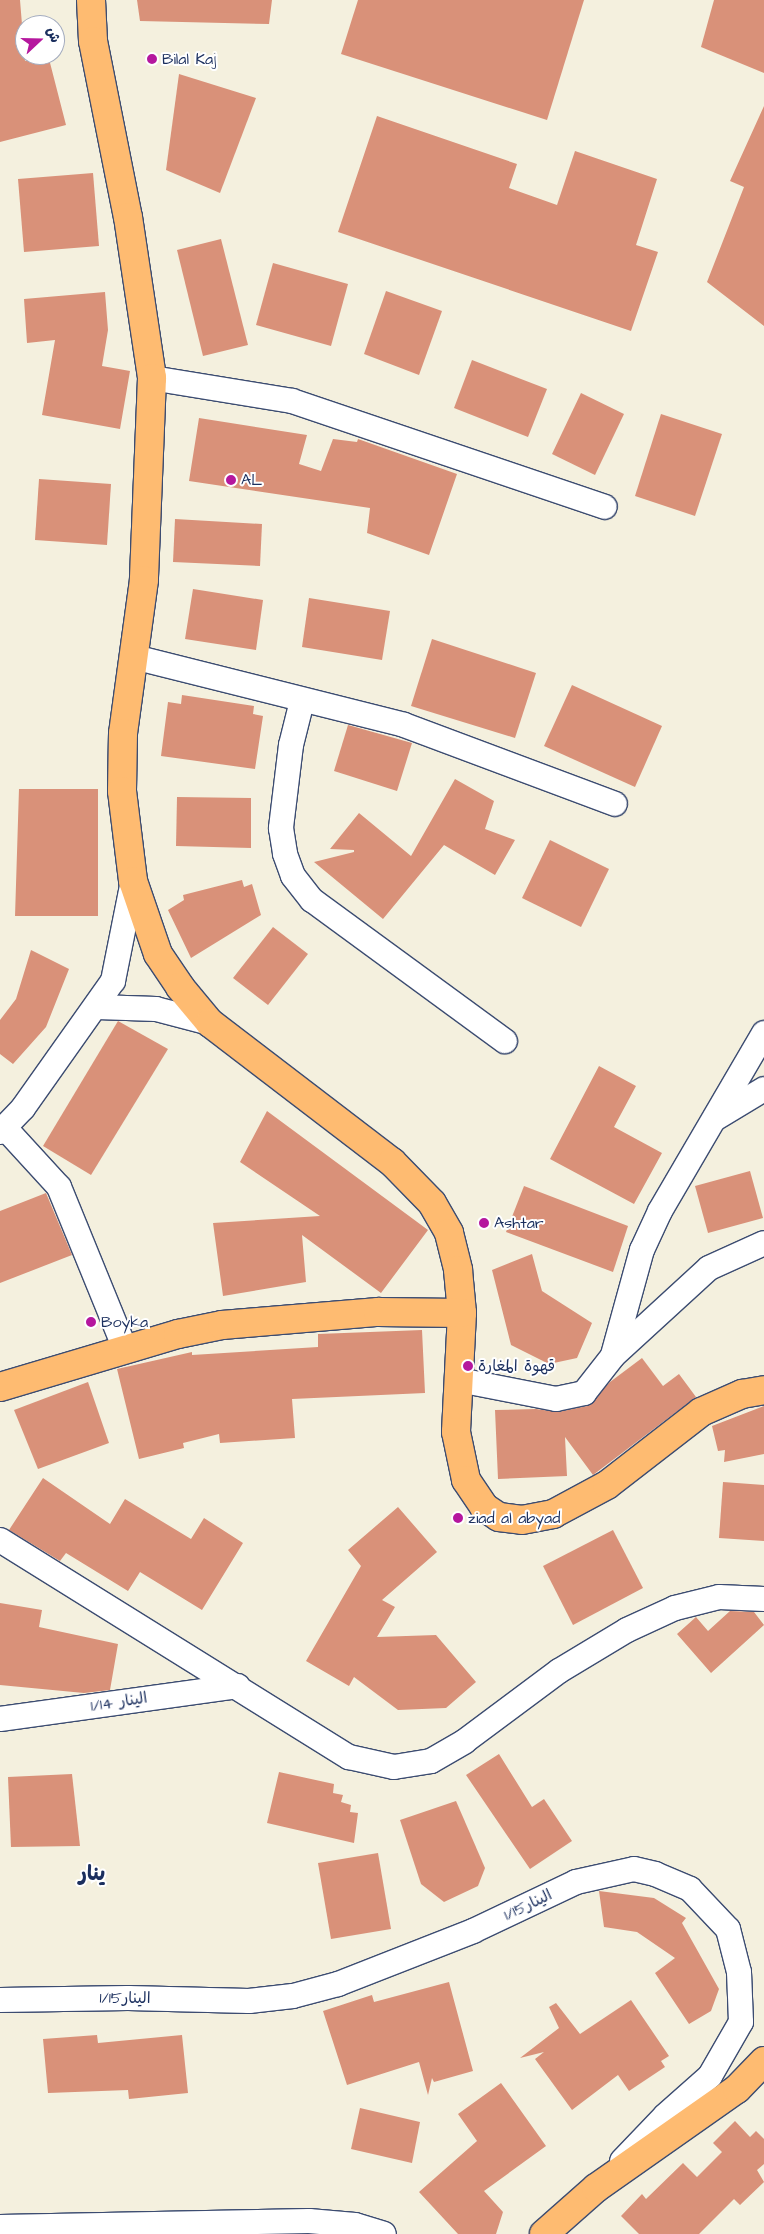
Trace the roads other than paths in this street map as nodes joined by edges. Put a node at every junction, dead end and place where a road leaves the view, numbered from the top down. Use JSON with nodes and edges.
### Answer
{"nodes":[{"id":1,"x":91,"y":0,"type":"edge"},
{"id":2,"x":152,"y":378,"type":"junction"},
{"id":3,"x":605,"y":507,"type":"dead end"},
{"id":4,"x":134,"y":657,"type":"junction"},
{"id":5,"x":302,"y":701,"type":"junction"},
{"id":6,"x":615,"y":804,"type":"dead end"},
{"id":7,"x":133,"y":881,"type":"junction"},
{"id":8,"x":97,"y":1007,"type":"junction"},
{"id":9,"x":210,"y":1023,"type":"junction"},
{"id":10,"x":764,"y":1032,"type":"edge"},
{"id":11,"x":505,"y":1041,"type":"dead end"},
{"id":12,"x":764,"y":1089,"type":"edge"},
{"id":13,"x":713,"y":1120,"type":"junction"},
{"id":14,"x":2,"y":1130,"type":"edge"},
{"id":15,"x":764,"y":1243,"type":"edge"},
{"id":16,"x":462,"y":1313,"type":"junction"},
{"id":17,"x":125,"y":1349,"type":"junction"},
{"id":18,"x":613,"y":1356,"type":"junction"},
{"id":19,"x":459,"y":1380,"type":"junction"},
{"id":20,"x":0,"y":1387,"type":"edge"},
{"id":21,"x":764,"y":1390,"type":"edge"},
{"id":22,"x":0,"y":1540,"type":"edge"},
{"id":23,"x":764,"y":1599,"type":"edge"},
{"id":24,"x":238,"y":1686,"type":"junction"},
{"id":25,"x":0,"y":1719,"type":"edge"},
{"id":26,"x":0,"y":2000,"type":"edge"},
{"id":27,"x":764,"y":2061,"type":"edge"},
{"id":28,"x":596,"y":2188,"type":"junction"},
{"id":29,"x":0,"y":2227,"type":"edge"},
{"id":30,"x":384,"y":2234,"type":"edge"},
{"id":31,"x":544,"y":2234,"type":"edge"}],
"edges":[{"from":1,"to":2,"type":"main road"},
{"from":2,"to":3,"type":"street"},
{"from":2,"to":4,"type":"main road"},
{"from":4,"to":5,"type":"street"},
{"from":4,"to":7,"type":"main road"},
{"from":5,"to":6,"type":"street"},
{"from":5,"to":11,"type":"street"},
{"from":7,"to":8,"type":"street"},
{"from":7,"to":9,"type":"main road"},
{"from":8,"to":9,"type":"street"},
{"from":8,"to":14,"type":"street"},
{"from":9,"to":16,"type":"main road"},
{"from":10,"to":13,"type":"street"},
{"from":12,"to":13,"type":"street"},
{"from":13,"to":18,"type":"street"},
{"from":14,"to":17,"type":"street"},
{"from":15,"to":18,"type":"street"},
{"from":16,"to":17,"type":"main road"},
{"from":16,"to":19,"type":"main road"},
{"from":17,"to":20,"type":"main road"},
{"from":18,"to":19,"type":"street"},
{"from":19,"to":21,"type":"main road"},
{"from":22,"to":24,"type":"street"},
{"from":23,"to":24,"type":"street"},
{"from":24,"to":25,"type":"street","name":"الينار 1/14"},
{"from":26,"to":28,"type":"street","name":"الينار1/15"},
{"from":27,"to":28,"type":"main road"},
{"from":28,"to":31,"type":"main road"},
{"from":29,"to":30,"type":"street"}]}
